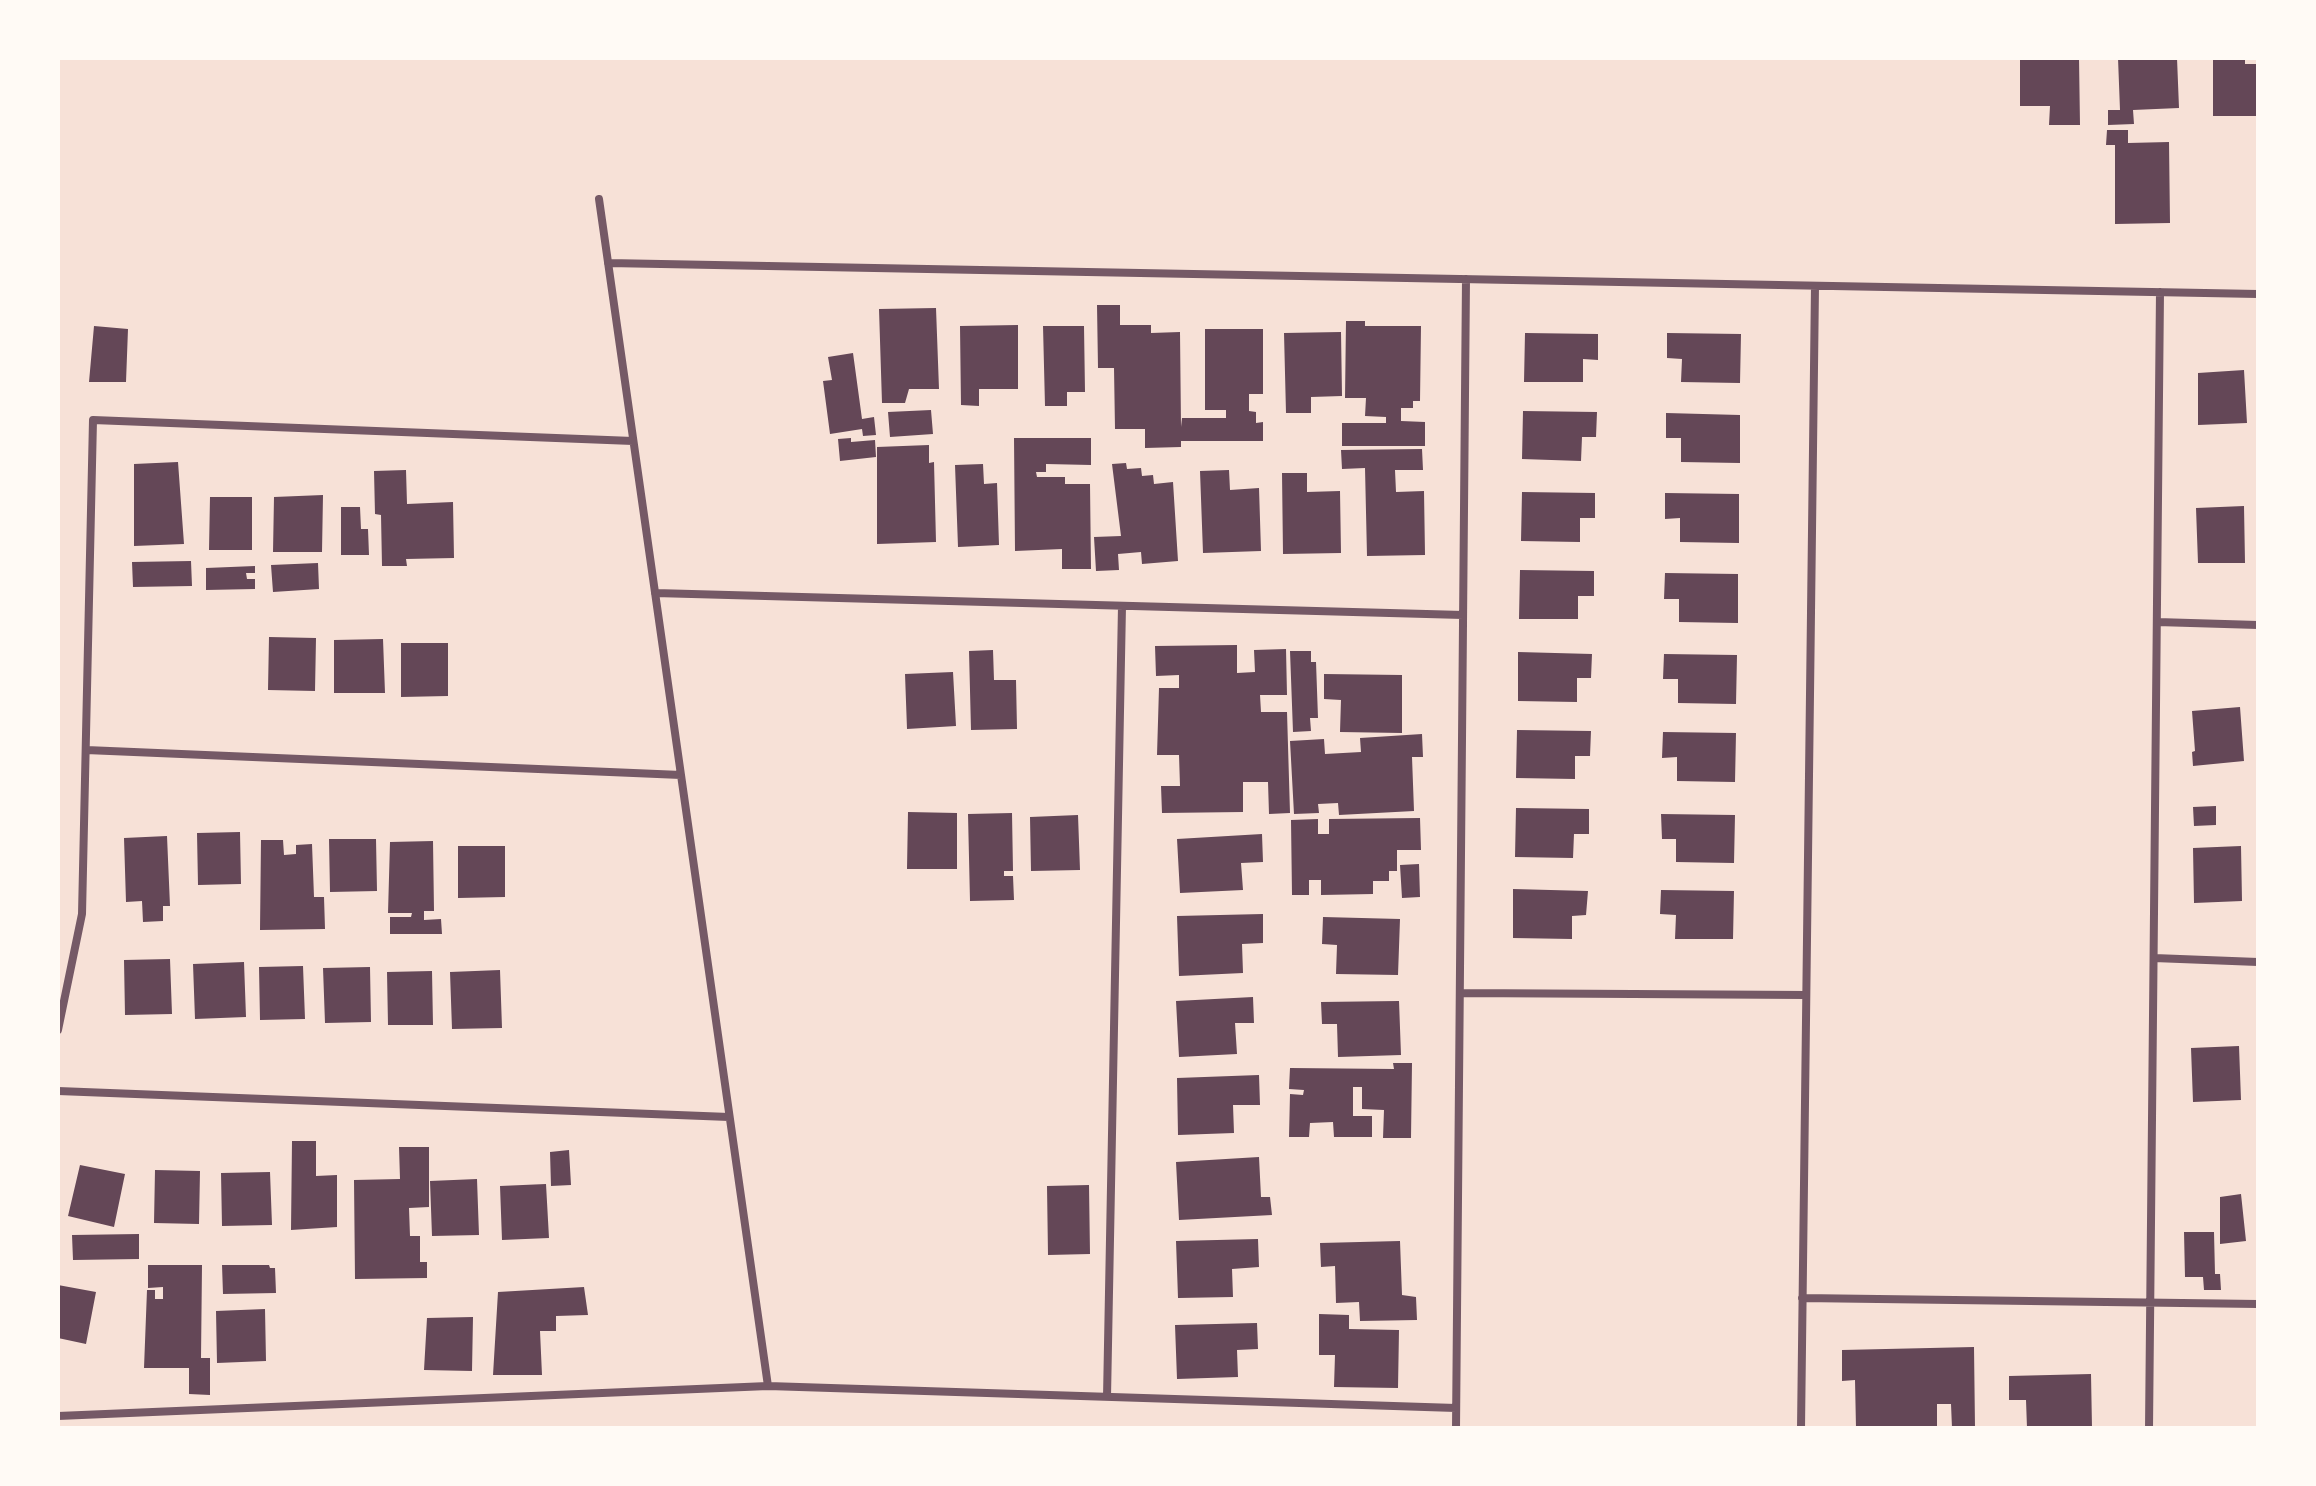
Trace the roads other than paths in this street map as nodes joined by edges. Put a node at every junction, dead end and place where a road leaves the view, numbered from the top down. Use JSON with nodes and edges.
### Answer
{"nodes":[{"id":1,"x":599,"y":199,"type":"dead end"},
{"id":2,"x":608,"y":263,"type":"junction"},
{"id":3,"x":1466,"y":279,"type":"junction"},
{"id":4,"x":1815,"y":286,"type":"junction"},
{"id":5,"x":2160,"y":292,"type":"junction"},
{"id":6,"x":2258,"y":294,"type":"edge"},
{"id":7,"x":633,"y":441,"type":"junction"},
{"id":8,"x":655,"y":593,"type":"junction"},
{"id":9,"x":1122,"y":606,"type":"junction"},
{"id":10,"x":1463,"y":615,"type":"junction"},
{"id":11,"x":2157,"y":622,"type":"junction"},
{"id":12,"x":2258,"y":625,"type":"edge"},
{"id":13,"x":86,"y":750,"type":"junction"},
{"id":14,"x":681,"y":775,"type":"junction"},
{"id":15,"x":2154,"y":958,"type":"junction"},
{"id":16,"x":2258,"y":962,"type":"edge"},
{"id":17,"x":1460,"y":993,"type":"junction"},
{"id":18,"x":1806,"y":995,"type":"junction"},
{"id":19,"x":58,"y":1030,"type":"edge"},
{"id":20,"x":58,"y":1091,"type":"edge"},
{"id":21,"x":729,"y":1117,"type":"junction"},
{"id":22,"x":1802,"y":1298,"type":"junction"},
{"id":23,"x":2151,"y":1302,"type":"junction"},
{"id":24,"x":2258,"y":1304,"type":"edge"},
{"id":25,"x":768,"y":1386,"type":"junction"},
{"id":26,"x":1107,"y":1397,"type":"junction"},
{"id":27,"x":1456,"y":1408,"type":"junction"},
{"id":28,"x":58,"y":1416,"type":"edge"},
{"id":29,"x":1456,"y":1428,"type":"edge"},
{"id":30,"x":1801,"y":1428,"type":"edge"},
{"id":31,"x":2149,"y":1428,"type":"edge"}],
"edges":[{"from":1,"to":2,"type":"street"},
{"from":2,"to":3,"type":"street"},
{"from":2,"to":7,"type":"street"},
{"from":3,"to":4,"type":"street"},
{"from":3,"to":10,"type":"street"},
{"from":4,"to":5,"type":"street"},
{"from":4,"to":18,"type":"street"},
{"from":5,"to":6,"type":"street"},
{"from":5,"to":11,"type":"street"},
{"from":7,"to":8,"type":"street"},
{"from":7,"to":13,"type":"street"},
{"from":8,"to":9,"type":"street"},
{"from":8,"to":14,"type":"street"},
{"from":9,"to":10,"type":"street"},
{"from":9,"to":26,"type":"street"},
{"from":10,"to":17,"type":"street"},
{"from":11,"to":12,"type":"street"},
{"from":11,"to":15,"type":"street"},
{"from":13,"to":14,"type":"street"},
{"from":13,"to":19,"type":"street"},
{"from":14,"to":21,"type":"street"},
{"from":15,"to":16,"type":"street"},
{"from":15,"to":23,"type":"street"},
{"from":17,"to":18,"type":"street"},
{"from":17,"to":27,"type":"street"},
{"from":18,"to":22,"type":"street"},
{"from":20,"to":21,"type":"street"},
{"from":21,"to":25,"type":"street"},
{"from":22,"to":23,"type":"street"},
{"from":22,"to":30,"type":"street"},
{"from":23,"to":24,"type":"street"},
{"from":23,"to":31,"type":"street"},
{"from":25,"to":26,"type":"street"},
{"from":25,"to":28,"type":"street"},
{"from":26,"to":27,"type":"street"},
{"from":27,"to":29,"type":"street"}]}
